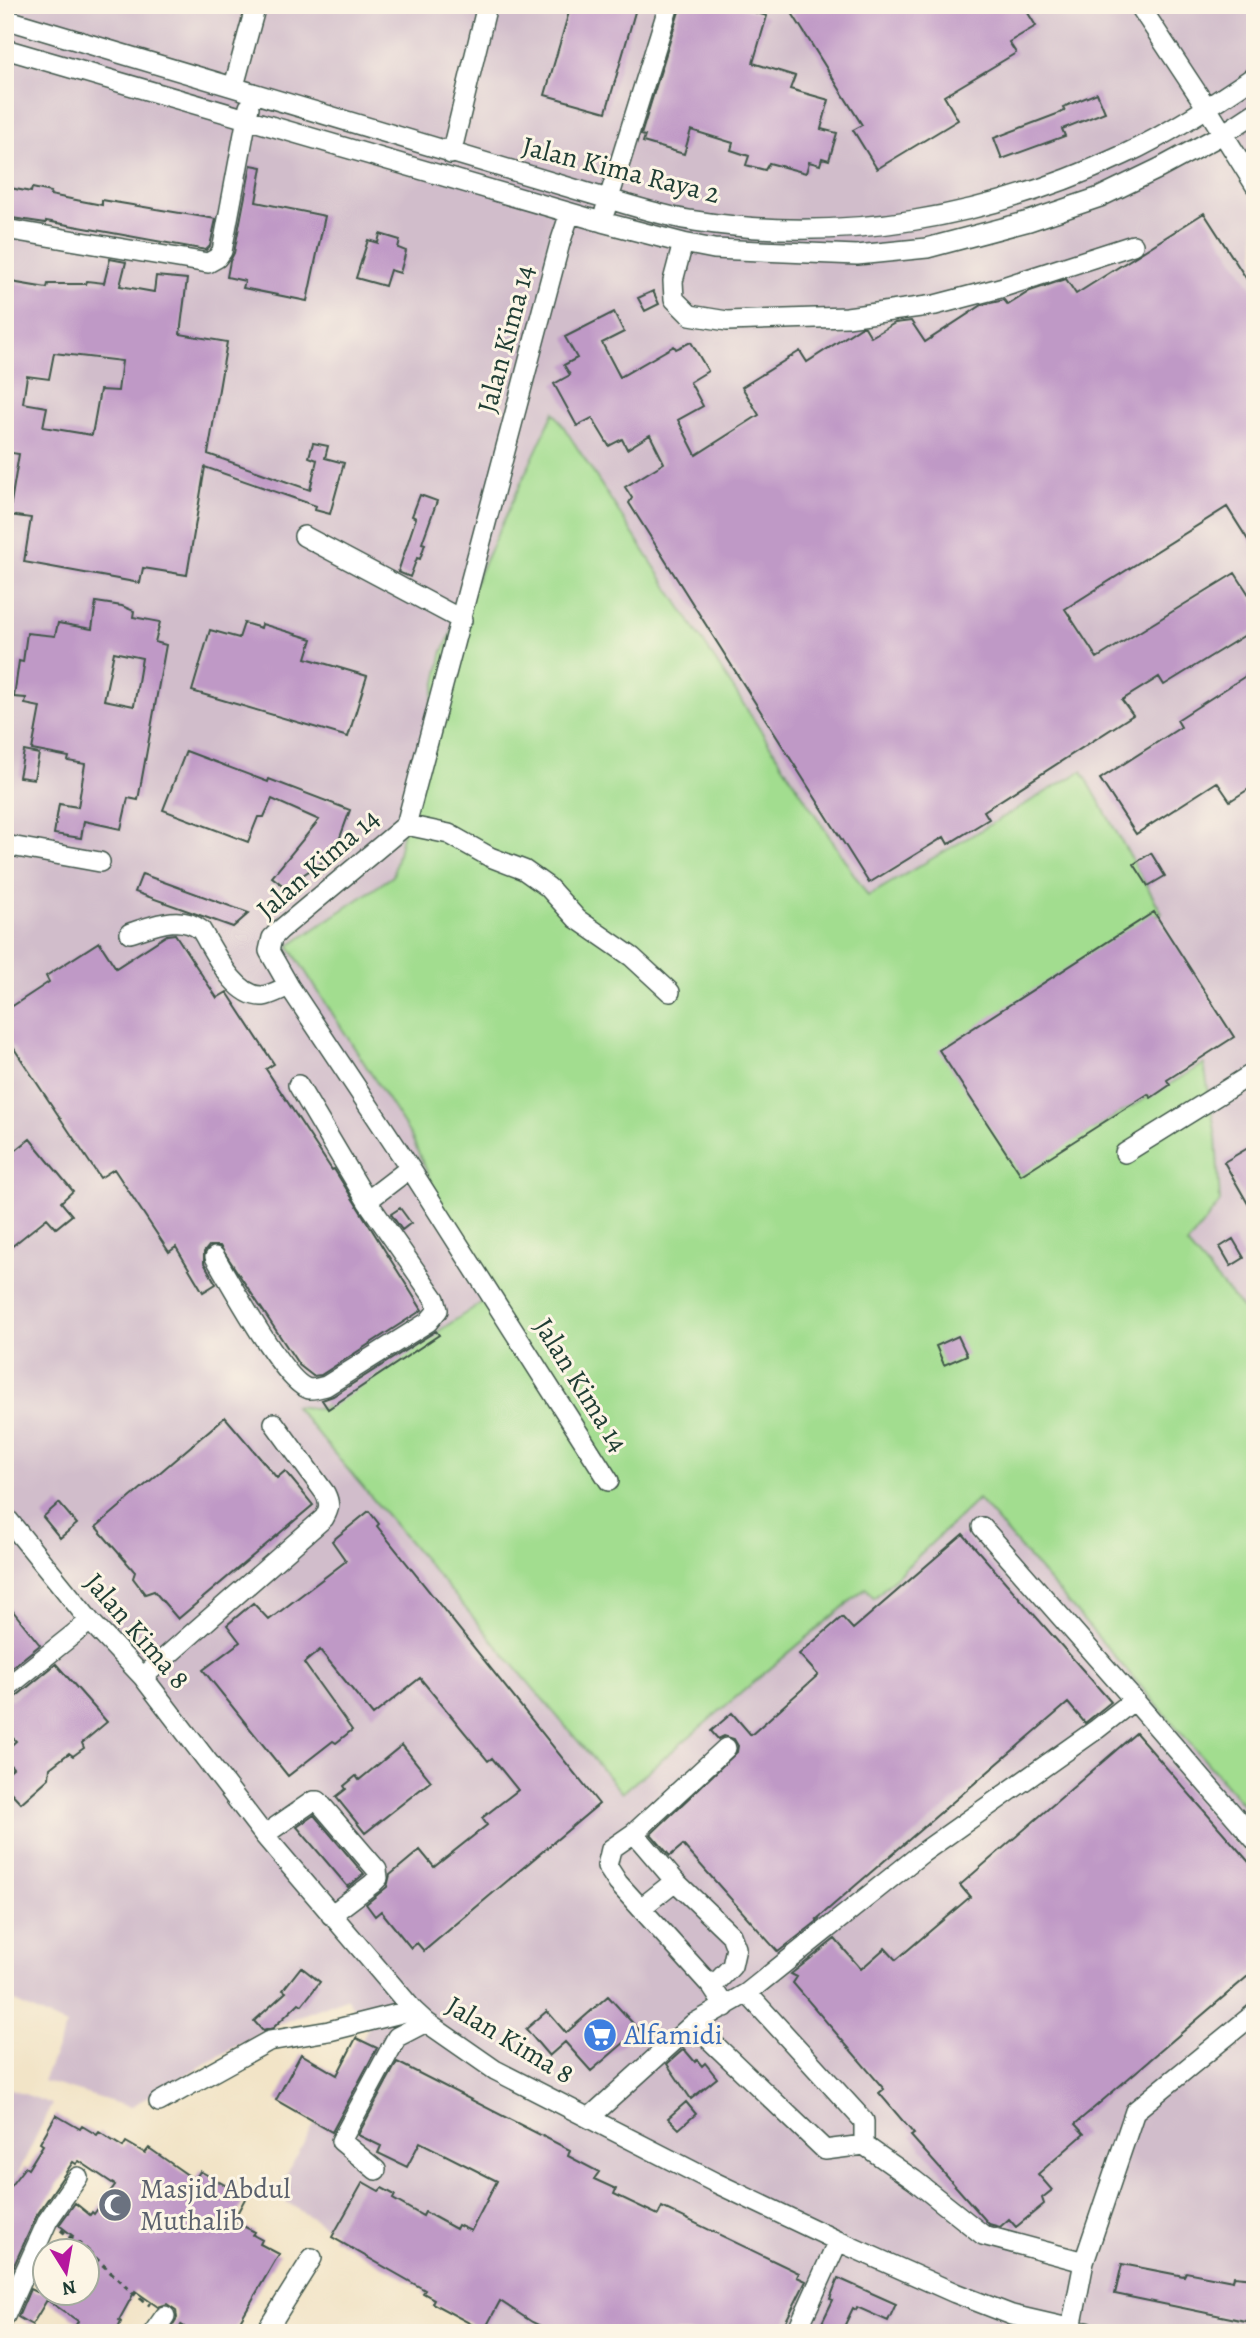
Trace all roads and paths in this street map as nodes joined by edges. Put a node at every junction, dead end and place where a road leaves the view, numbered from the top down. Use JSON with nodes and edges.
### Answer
{"nodes":[{"id":1,"x":256,"y":5,"type":"edge"},
{"id":2,"x":487,"y":5,"type":"edge"},
{"id":3,"x":669,"y":5,"type":"edge"},
{"id":4,"x":1139,"y":5,"type":"edge"},
{"id":5,"x":5,"y":19,"type":"edge"},
{"id":6,"x":5,"y":49,"type":"edge"},
{"id":7,"x":1255,"y":76,"type":"edge"},
{"id":8,"x":234,"y":86,"type":"junction"},
{"id":9,"x":253,"y":92,"type":"junction"},
{"id":10,"x":1207,"y":108,"type":"junction"},
{"id":11,"x":1255,"y":113,"type":"edge"},
{"id":12,"x":246,"y":119,"type":"junction"},
{"id":13,"x":1223,"y":134,"type":"junction"},
{"id":14,"x":451,"y":154,"type":"junction"},
{"id":15,"x":1255,"y":185,"type":"edge"},
{"id":16,"x":608,"y":199,"type":"junction"},
{"id":17,"x":570,"y":213,"type":"junction"},
{"id":18,"x":602,"y":222,"type":"junction"},
{"id":19,"x":5,"y":229,"type":"edge"},
{"id":20,"x":683,"y":243,"type":"junction"},
{"id":21,"x":1133,"y":245,"type":"dead end"},
{"id":22,"x":304,"y":536,"type":"dead end"},
{"id":23,"x":462,"y":620,"type":"junction"},
{"id":24,"x":406,"y":825,"type":"junction"},
{"id":25,"x":5,"y":845,"type":"edge"},
{"id":26,"x":100,"y":862,"type":"dead end"},
{"id":27,"x":130,"y":933,"type":"dead end"},
{"id":28,"x":289,"y":986,"type":"junction"},
{"id":29,"x":670,"y":992,"type":"dead end"},
{"id":30,"x":1255,"y":1072,"type":"edge"},
{"id":31,"x":298,"y":1085,"type":"dead end"},
{"id":32,"x":1125,"y":1153,"type":"dead end"},
{"id":33,"x":410,"y":1168,"type":"junction"},
{"id":34,"x":367,"y":1201,"type":"junction"},
{"id":35,"x":215,"y":1257,"type":"dead end"},
{"id":36,"x":274,"y":1423,"type":"dead end"},
{"id":37,"x":609,"y":1481,"type":"dead end"},
{"id":38,"x":5,"y":1517,"type":"edge"},
{"id":39,"x":982,"y":1527,"type":"dead end"},
{"id":40,"x":90,"y":1621,"type":"junction"},
{"id":41,"x":143,"y":1677,"type":"junction"},
{"id":42,"x":5,"y":1689,"type":"edge"},
{"id":43,"x":1134,"y":1700,"type":"junction"},
{"id":44,"x":726,"y":1748,"type":"dead end"},
{"id":45,"x":634,"y":1833,"type":"junction"},
{"id":46,"x":264,"y":1835,"type":"junction"},
{"id":47,"x":1255,"y":1840,"type":"edge"},
{"id":48,"x":675,"y":1881,"type":"junction"},
{"id":49,"x":641,"y":1908,"type":"junction"},
{"id":50,"x":331,"y":1915,"type":"junction"},
{"id":51,"x":712,"y":1987,"type":"junction"},
{"id":52,"x":747,"y":1993,"type":"junction"},
{"id":53,"x":725,"y":2007,"type":"junction"},
{"id":54,"x":1255,"y":2013,"type":"edge"},
{"id":55,"x":419,"y":2016,"type":"junction"},
{"id":56,"x":693,"y":2024,"type":"junction"},
{"id":57,"x":159,"y":2102,"type":"dead end"},
{"id":58,"x":589,"y":2118,"type":"junction"},
{"id":59,"x":864,"y":2145,"type":"junction"},
{"id":60,"x":376,"y":2170,"type":"dead end"},
{"id":61,"x":78,"y":2177,"type":"dead end"},
{"id":62,"x":48,"y":2220,"type":"junction"},
{"id":63,"x":68,"y":2236,"type":"edge"},
{"id":64,"x":838,"y":2241,"type":"junction"},
{"id":65,"x":312,"y":2258,"type":"dead end"},
{"id":66,"x":1084,"y":2262,"type":"junction"},
{"id":67,"x":102,"y":2265,"type":"edge"},
{"id":68,"x":5,"y":2316,"type":"edge"},
{"id":69,"x":165,"y":2316,"type":"junction"},
{"id":70,"x":1081,"y":2331,"type":"edge"},
{"id":71,"x":153,"y":2333,"type":"edge"},
{"id":72,"x":193,"y":2333,"type":"edge"},
{"id":73,"x":265,"y":2333,"type":"edge"},
{"id":74,"x":796,"y":2333,"type":"edge"}],
"edges":[{"from":1,"to":8,"type":"street"},
{"from":2,"to":14,"type":"street"},
{"from":3,"to":16,"type":"street"},
{"from":4,"to":10,"type":"street"},
{"from":5,"to":8,"type":"street","name":"Jalan Kima Raya 2"},
{"from":6,"to":12,"type":"street","name":"Jalan Kima Raya 2"},
{"from":7,"to":10,"type":"street","name":"Jalan Kima Raya 2"},
{"from":8,"to":9,"type":"street","name":"Jalan Kima Raya 2"},
{"from":9,"to":12,"type":"street"},
{"from":9,"to":14,"type":"street","name":"Jalan Kima Raya 2"},
{"from":10,"to":13,"type":"street"},
{"from":10,"to":16,"type":"street","name":"Jalan Kima Raya 2"},
{"from":11,"to":13,"type":"street","name":"Jalan Kima Raya 2"},
{"from":12,"to":17,"type":"street","name":"Jalan Kima Raya 2"},
{"from":12,"to":19,"type":"street"},
{"from":13,"to":15,"type":"street"},
{"from":13,"to":20,"type":"street","name":"Jalan Kima Raya 2"},
{"from":14,"to":16,"type":"street","name":"Jalan Kima Raya 2"},
{"from":16,"to":18,"type":"street"},
{"from":17,"to":18,"type":"street","name":"Jalan Kima Raya 2"},
{"from":17,"to":23,"type":"street","name":"Jalan Kima 14"},
{"from":18,"to":20,"type":"street","name":"Jalan Kima Raya 2"},
{"from":20,"to":21,"type":"street"},
{"from":22,"to":23,"type":"street"},
{"from":23,"to":24,"type":"street","name":"Jalan Kima 14"},
{"from":24,"to":28,"type":"street","name":"Jalan Kima 14"},
{"from":24,"to":29,"type":"street"},
{"from":25,"to":26,"type":"street"},
{"from":27,"to":28,"type":"street"},
{"from":28,"to":33,"type":"street","name":"Jalan Kima 14"},
{"from":30,"to":32,"type":"street"},
{"from":31,"to":34,"type":"street"},
{"from":33,"to":34,"type":"street"},
{"from":33,"to":37,"type":"street","name":"Jalan Kima 14"},
{"from":34,"to":35,"type":"street"},
{"from":36,"to":41,"type":"street"},
{"from":38,"to":40,"type":"street","name":"Jalan Kima 8"},
{"from":39,"to":43,"type":"street"},
{"from":40,"to":41,"type":"street","name":"Jalan Kima 8"},
{"from":40,"to":42,"type":"street"},
{"from":41,"to":46,"type":"street","name":"Jalan Kima 8"},
{"from":43,"to":47,"type":"street"},
{"from":43,"to":52,"type":"street"},
{"from":44,"to":45,"type":"street"},
{"from":45,"to":48,"type":"street"},
{"from":45,"to":49,"type":"street"},
{"from":46,"to":50,"type":"street","name":"Jalan Kima 8"},
{"from":46,"to":50,"type":"street"},
{"from":48,"to":49,"type":"street"},
{"from":48,"to":51,"type":"street"},
{"from":49,"to":51,"type":"street"},
{"from":50,"to":55,"type":"street","name":"Jalan Kima 8"},
{"from":51,"to":53,"type":"street"},
{"from":52,"to":53,"type":"street"},
{"from":52,"to":59,"type":"street"},
{"from":53,"to":56,"type":"street"},
{"from":54,"to":66,"type":"street"},
{"from":55,"to":57,"type":"street"},
{"from":55,"to":58,"type":"street","name":"Jalan Kima 8"},
{"from":55,"to":60,"type":"street"},
{"from":56,"to":58,"type":"street"},
{"from":56,"to":59,"type":"street"},
{"from":58,"to":64,"type":"street","name":"Jalan Kima 8"},
{"from":59,"to":66,"type":"street"},
{"from":61,"to":62,"type":"street"},
{"from":62,"to":63,"type":"path"},
{"from":62,"to":68,"type":"street"},
{"from":64,"to":70,"type":"street","name":"Jalan Kima 8"},
{"from":64,"to":74,"type":"street"},
{"from":65,"to":73,"type":"street"},
{"from":66,"to":70,"type":"street"},
{"from":67,"to":69,"type":"path"},
{"from":69,"to":71,"type":"street"},
{"from":69,"to":72,"type":"path"}]}
